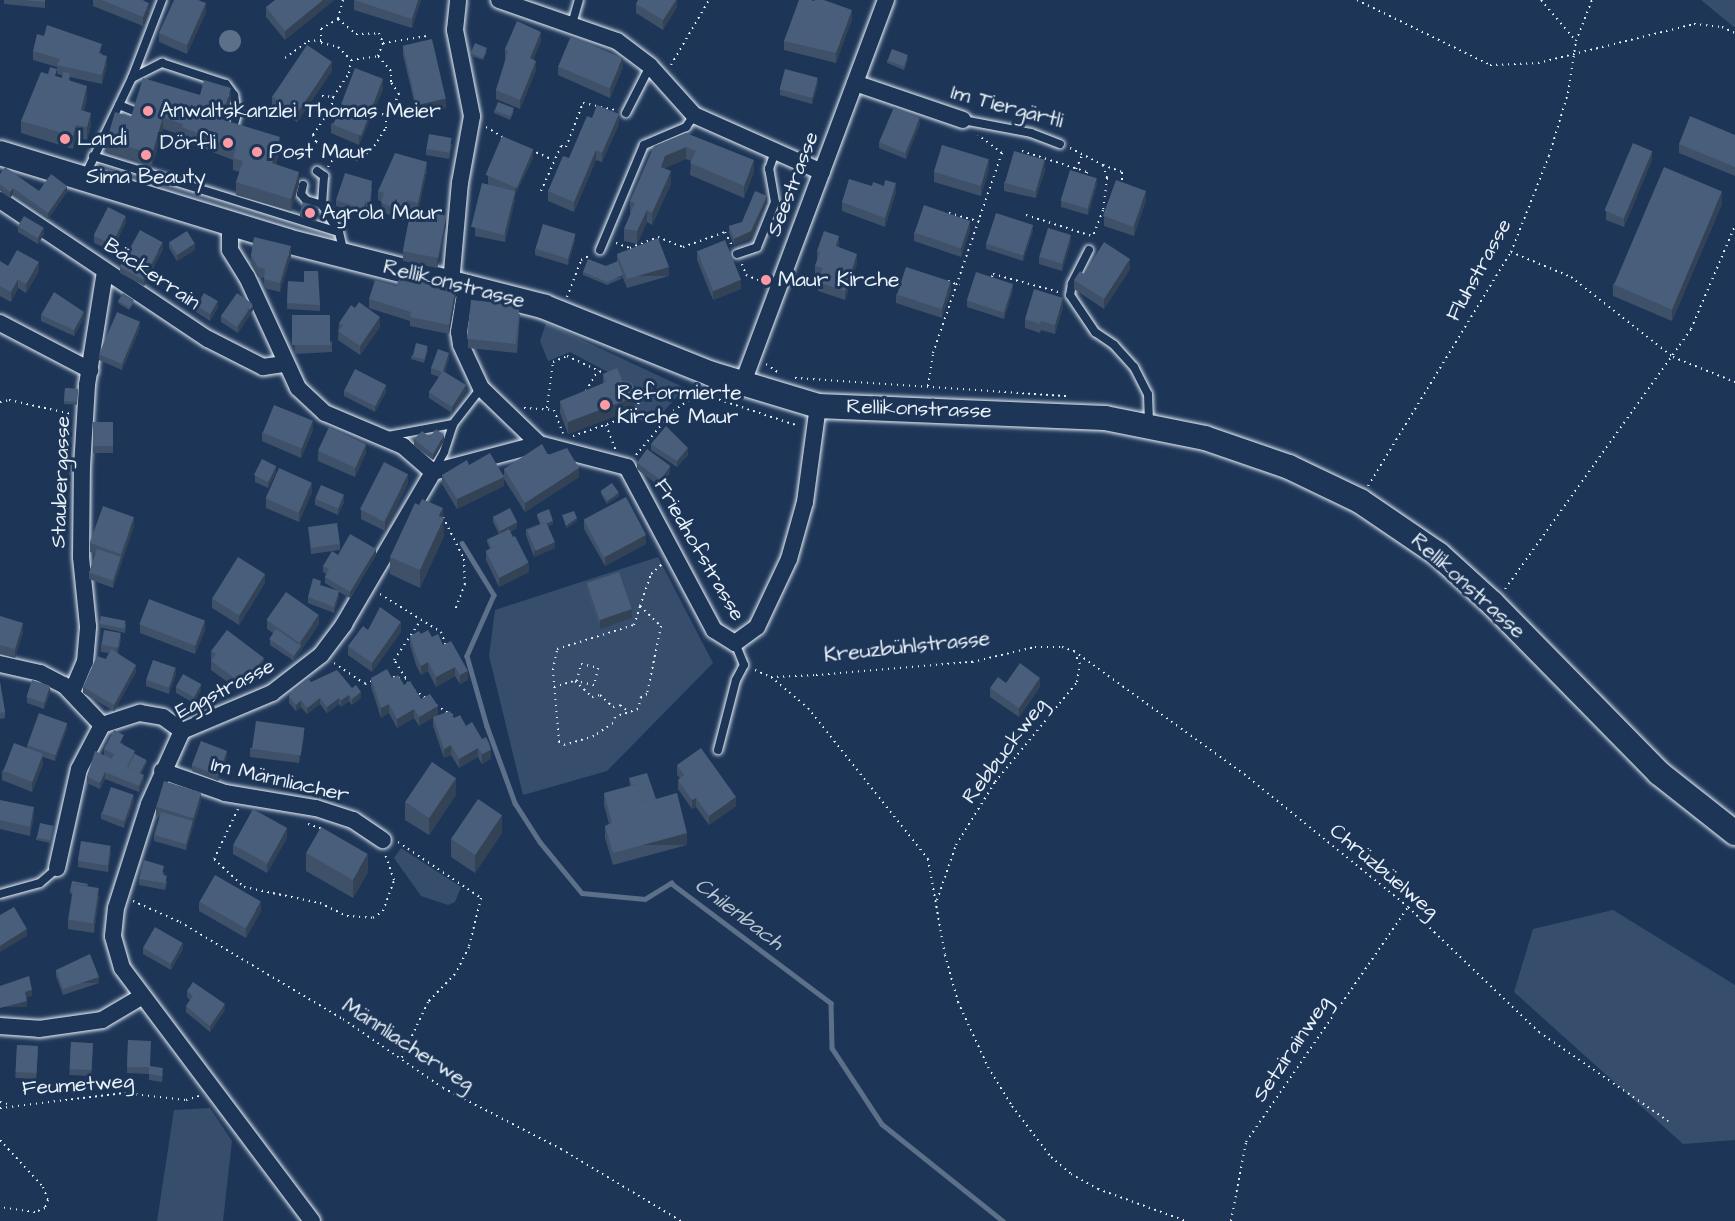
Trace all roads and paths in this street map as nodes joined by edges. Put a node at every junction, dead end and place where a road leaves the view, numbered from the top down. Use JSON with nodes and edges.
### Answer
{"nodes":[{"id":1,"x":162,"y":0,"type":"edge"},
{"id":2,"x":343,"y":0,"type":"edge"},
{"id":3,"x":458,"y":0,"type":"edge"},
{"id":4,"x":499,"y":0,"type":"edge"},
{"id":5,"x":579,"y":0,"type":"edge"},
{"id":6,"x":709,"y":0,"type":"edge"},
{"id":7,"x":886,"y":0,"type":"edge"},
{"id":8,"x":1357,"y":0,"type":"edge"},
{"id":9,"x":1541,"y":0,"type":"edge"},
{"id":10,"x":1592,"y":0,"type":"edge"},
{"id":11,"x":338,"y":19,"type":"junction"},
{"id":12,"x":572,"y":24,"type":"junction"},
{"id":13,"x":1735,"y":33,"type":"edge"},
{"id":14,"x":427,"y":36,"type":"dead end"},
{"id":15,"x":321,"y":40,"type":"junction"},
{"id":16,"x":1576,"y":41,"type":"junction"},
{"id":17,"x":383,"y":43,"type":"junction"},
{"id":18,"x":1573,"y":54,"type":"junction"},
{"id":19,"x":378,"y":56,"type":"junction"},
{"id":20,"x":285,"y":58,"type":"dead end"},
{"id":21,"x":351,"y":60,"type":"junction"},
{"id":22,"x":650,"y":66,"type":"junction"},
{"id":23,"x":132,"y":78,"type":"junction"},
{"id":24,"x":662,"y":80,"type":"junction"},
{"id":25,"x":855,"y":83,"type":"junction"},
{"id":26,"x":153,"y":84,"type":"edge"},
{"id":27,"x":322,"y":96,"type":"dead end"},
{"id":28,"x":333,"y":97,"type":"junction"},
{"id":29,"x":119,"y":105,"type":"junction"},
{"id":30,"x":136,"y":112,"type":"edge"},
{"id":31,"x":376,"y":113,"type":"edge"},
{"id":32,"x":626,"y":113,"type":"joint"},
{"id":33,"x":386,"y":115,"type":"junction"},
{"id":34,"x":694,"y":115,"type":"junction"},
{"id":35,"x":472,"y":116,"type":"junction"},
{"id":36,"x":969,"y":122,"type":"junction"},
{"id":37,"x":232,"y":134,"type":"edge"},
{"id":38,"x":506,"y":139,"type":"edge"},
{"id":39,"x":1060,"y":144,"type":"joint"},
{"id":40,"x":527,"y":148,"type":"edge"},
{"id":41,"x":1022,"y":151,"type":"edge"},
{"id":42,"x":775,"y":152,"type":"junction"},
{"id":43,"x":0,"y":153,"type":"edge"},
{"id":44,"x":338,"y":153,"type":"junction"},
{"id":45,"x":1083,"y":153,"type":"junction"},
{"id":46,"x":554,"y":160,"type":"junction"},
{"id":47,"x":1103,"y":165,"type":"junction"},
{"id":48,"x":89,"y":167,"type":"junction"},
{"id":49,"x":1076,"y":169,"type":"junction"},
{"id":50,"x":822,"y":172,"type":"junction"},
{"id":51,"x":320,"y":173,"type":"joint"},
{"id":52,"x":1085,"y":178,"type":"edge"},
{"id":53,"x":303,"y":185,"type":"dead end"},
{"id":54,"x":1121,"y":188,"type":"edge"},
{"id":55,"x":541,"y":191,"type":"dead end"},
{"id":56,"x":0,"y":200,"type":"edge"},
{"id":57,"x":322,"y":205,"type":"junction"},
{"id":58,"x":949,"y":213,"type":"edge"},
{"id":59,"x":1026,"y":215,"type":"dead end"},
{"id":60,"x":980,"y":222,"type":"junction"},
{"id":61,"x":230,"y":224,"type":"junction"},
{"id":62,"x":1735,"y":226,"type":"edge"},
{"id":63,"x":292,"y":232,"type":"junction"},
{"id":64,"x":339,"y":232,"type":"junction"},
{"id":65,"x":1092,"y":236,"type":"junction"},
{"id":66,"x":604,"y":239,"type":"junction"},
{"id":67,"x":600,"y":250,"type":"joint"},
{"id":68,"x":1089,"y":250,"type":"joint"},
{"id":69,"x":1511,"y":252,"type":"junction"},
{"id":70,"x":737,"y":254,"type":"joint"},
{"id":71,"x":345,"y":257,"type":"junction"},
{"id":72,"x":742,"y":266,"type":"dead end"},
{"id":73,"x":105,"y":271,"type":"junction"},
{"id":74,"x":1004,"y":276,"type":"junction"},
{"id":75,"x":940,"y":279,"type":"edge"},
{"id":76,"x":990,"y":282,"type":"edge"},
{"id":77,"x":459,"y":285,"type":"junction"},
{"id":78,"x":959,"y":285,"type":"junction"},
{"id":79,"x":1001,"y":286,"type":"edge"},
{"id":80,"x":778,"y":288,"type":"junction"},
{"id":81,"x":1070,"y":295,"type":"junction"},
{"id":82,"x":561,"y":313,"type":"junction"},
{"id":83,"x":0,"y":323,"type":"edge"},
{"id":84,"x":1673,"y":357,"type":"junction"},
{"id":85,"x":752,"y":360,"type":"junction"},
{"id":86,"x":285,"y":364,"type":"junction"},
{"id":87,"x":598,"y":369,"type":"junction"},
{"id":88,"x":90,"y":370,"type":"junction"},
{"id":89,"x":608,"y":375,"type":"edge"},
{"id":90,"x":783,"y":376,"type":"dead end"},
{"id":91,"x":788,"y":377,"type":"dead end"},
{"id":92,"x":1735,"y":382,"type":"edge"},
{"id":93,"x":707,"y":384,"type":"junction"},
{"id":94,"x":628,"y":385,"type":"edge"},
{"id":95,"x":742,"y":385,"type":"junction"},
{"id":96,"x":928,"y":386,"type":"junction"},
{"id":97,"x":481,"y":388,"type":"junction"},
{"id":98,"x":1078,"y":397,"type":"dead end"},
{"id":99,"x":583,"y":398,"type":"edge"},
{"id":100,"x":0,"y":402,"type":"edge"},
{"id":101,"x":564,"y":406,"type":"edge"},
{"id":102,"x":818,"y":406,"type":"junction"},
{"id":103,"x":527,"y":408,"type":"dead end"},
{"id":104,"x":547,"y":408,"type":"junction"},
{"id":105,"x":554,"y":410,"type":"junction"},
{"id":106,"x":86,"y":416,"type":"junction"},
{"id":107,"x":453,"y":424,"type":"junction"},
{"id":108,"x":1149,"y":424,"type":"junction"},
{"id":109,"x":606,"y":425,"type":"junction"},
{"id":110,"x":386,"y":436,"type":"junction"},
{"id":111,"x":539,"y":444,"type":"junction"},
{"id":112,"x":814,"y":448,"type":"junction"},
{"id":113,"x":624,"y":466,"type":"junction"},
{"id":114,"x":433,"y":472,"type":"junction"},
{"id":115,"x":1365,"y":491,"type":"junction"},
{"id":116,"x":421,"y":493,"type":"junction"},
{"id":117,"x":673,"y":554,"type":"junction"},
{"id":118,"x":367,"y":586,"type":"junction"},
{"id":119,"x":1492,"y":603,"type":"junction"},
{"id":120,"x":640,"y":606,"type":"junction"},
{"id":121,"x":455,"y":610,"type":"dead end"},
{"id":122,"x":421,"y":620,"type":"junction"},
{"id":123,"x":735,"y":644,"type":"junction"},
{"id":124,"x":447,"y":649,"type":"edge"},
{"id":125,"x":1074,"y":651,"type":"junction"},
{"id":126,"x":321,"y":655,"type":"junction"},
{"id":127,"x":0,"y":664,"type":"edge"},
{"id":128,"x":744,"y":665,"type":"junction"},
{"id":129,"x":771,"y":677,"type":"junction"},
{"id":130,"x":383,"y":678,"type":"edge"},
{"id":131,"x":406,"y":679,"type":"junction"},
{"id":132,"x":576,"y":680,"type":"junction"},
{"id":133,"x":375,"y":683,"type":"edge"},
{"id":134,"x":554,"y":687,"type":"junction"},
{"id":135,"x":72,"y":692,"type":"junction"},
{"id":136,"x":629,"y":712,"type":"junction"},
{"id":137,"x":464,"y":723,"type":"edge"},
{"id":138,"x":102,"y":725,"type":"junction"},
{"id":139,"x":182,"y":731,"type":"junction"},
{"id":140,"x":718,"y":750,"type":"dead end"},
{"id":141,"x":162,"y":771,"type":"junction"},
{"id":142,"x":243,"y":796,"type":"junction"},
{"id":143,"x":288,"y":803,"type":"junction"},
{"id":144,"x":331,"y":833,"type":"edge"},
{"id":145,"x":1735,"y":833,"type":"edge"},
{"id":146,"x":383,"y":840,"type":"junction"},
{"id":147,"x":57,"y":868,"type":"joint"},
{"id":148,"x":0,"y":894,"type":"edge"},
{"id":149,"x":119,"y":895,"type":"junction"},
{"id":150,"x":936,"y":903,"type":"junction"},
{"id":151,"x":1408,"y":907,"type":"junction"},
{"id":152,"x":141,"y":997,"type":"junction"},
{"id":153,"x":0,"y":1026,"type":"edge"},
{"id":154,"x":401,"y":1059,"type":"junction"},
{"id":155,"x":194,"y":1098,"type":"dead end"},
{"id":156,"x":0,"y":1102,"type":"edge"},
{"id":157,"x":11,"y":1105,"type":"junction"},
{"id":158,"x":0,"y":1108,"type":"edge"},
{"id":159,"x":1668,"y":1121,"type":"dead end"},
{"id":160,"x":0,"y":1140,"type":"edge"},
{"id":161,"x":0,"y":1207,"type":"edge"},
{"id":162,"x":312,"y":1221,"type":"edge"},
{"id":163,"x":681,"y":1221,"type":"edge"},
{"id":164,"x":1186,"y":1221,"type":"edge"},
{"id":165,"x":1231,"y":1221,"type":"edge"}],
"edges":[{"from":1,"to":23,"type":"lane"},
{"from":2,"to":11,"type":"path"},
{"from":3,"to":35,"type":"street"},
{"from":4,"to":12,"type":"street"},
{"from":5,"to":12,"type":"lane"},
{"from":6,"to":24,"type":"path"},
{"from":7,"to":25,"type":"street","name":"Seestrasse"},
{"from":8,"to":18,"type":"path"},
{"from":9,"to":16,"type":"path"},
{"from":10,"to":16,"type":"path","name":"Fluhstrasse"},
{"from":11,"to":15,"type":"path"},
{"from":11,"to":17,"type":"path"},
{"from":12,"to":22,"type":"street"},
{"from":13,"to":18,"type":"path"},
{"from":14,"to":17,"type":"path"},
{"from":15,"to":20,"type":"path"},
{"from":15,"to":21,"type":"path"},
{"from":16,"to":18,"type":"path","name":"Fluhstrasse"},
{"from":17,"to":19,"type":"path"},
{"from":18,"to":69,"type":"path","name":"Fluhstrasse"},
{"from":19,"to":21,"type":"path"},
{"from":19,"to":33,"type":"path"},
{"from":21,"to":28,"type":"path"},
{"from":22,"to":24,"type":"street"},
{"from":22,"to":32,"type":"lane"},
{"from":23,"to":26,"type":"lane"},
{"from":23,"to":29,"type":"lane"},
{"from":23,"to":37,"type":"lane"},
{"from":24,"to":34,"type":"street"},
{"from":25,"to":36,"type":"street","name":"Im Tiergärtli"},
{"from":25,"to":50,"type":"street","name":"Seestrasse"},
{"from":27,"to":28,"type":"path"},
{"from":28,"to":44,"type":"path"},
{"from":29,"to":30,"type":"lane"},
{"from":29,"to":48,"type":"lane"},
{"from":31,"to":33,"type":"path"},
{"from":32,"to":46,"type":"path"},
{"from":33,"to":44,"type":"path"},
{"from":34,"to":42,"type":"street"},
{"from":34,"to":66,"type":"lane"},
{"from":35,"to":38,"type":"path"},
{"from":35,"to":77,"type":"street"},
{"from":36,"to":39,"type":"lane","name":"Im Tiergärtli"},
{"from":36,"to":60,"type":"path"},
{"from":39,"to":45,"type":"path","name":"Im Tiergärtli"},
{"from":40,"to":46,"type":"path"},
{"from":41,"to":49,"type":"path"},
{"from":42,"to":50,"type":"street"},
{"from":42,"to":70,"type":"lane"},
{"from":43,"to":48,"type":"street","name":"Rellikonstrasse"},
{"from":44,"to":51,"type":"path"},
{"from":45,"to":47,"type":"path","name":"Im Tiergärtli"},
{"from":45,"to":49,"type":"path"},
{"from":46,"to":55,"type":"path"},
{"from":47,"to":54,"type":"path","name":"Im Tiergärtli"},
{"from":47,"to":65,"type":"path"},
{"from":48,"to":61,"type":"street","name":"Rellikonstrasse"},
{"from":48,"to":63,"type":"lane"},
{"from":49,"to":52,"type":"path"},
{"from":50,"to":80,"type":"street","name":"Seestrasse"},
{"from":51,"to":57,"type":"lane"},
{"from":53,"to":57,"type":"lane"},
{"from":56,"to":73,"type":"street","name":"Bäckerrain"},
{"from":57,"to":64,"type":"lane"},
{"from":58,"to":60,"type":"path"},
{"from":59,"to":65,"type":"path"},
{"from":60,"to":78,"type":"path"},
{"from":61,"to":63,"type":"street","name":"Rellikonstrasse"},
{"from":61,"to":86,"type":"street"},
{"from":62,"to":84,"type":"path"},
{"from":63,"to":64,"type":"lane"},
{"from":63,"to":71,"type":"street","name":"Rellikonstrasse"},
{"from":64,"to":71,"type":"lane"},
{"from":65,"to":68,"type":"path"},
{"from":66,"to":67,"type":"lane"},
{"from":66,"to":70,"type":"path"},
{"from":67,"to":82,"type":"path"},
{"from":68,"to":81,"type":"lane"},
{"from":69,"to":84,"type":"path"},
{"from":69,"to":115,"type":"path","name":"Fluhstrasse"},
{"from":71,"to":77,"type":"street","name":"Rellikonstrasse"},
{"from":72,"to":80,"type":"path"},
{"from":73,"to":86,"type":"street","name":"Bäckerrain"},
{"from":73,"to":88,"type":"street","name":"Staubergasse"},
{"from":74,"to":76,"type":"path"},
{"from":74,"to":79,"type":"path"},
{"from":74,"to":81,"type":"path"},
{"from":75,"to":78,"type":"path"},
{"from":77,"to":82,"type":"street","name":"Rellikonstrasse"},
{"from":77,"to":97,"type":"street"},
{"from":78,"to":96,"type":"path"},
{"from":80,"to":85,"type":"street","name":"Seestrasse"},
{"from":81,"to":108,"type":"lane"},
{"from":82,"to":93,"type":"street","name":"Rellikonstrasse"},
{"from":83,"to":88,"type":"street"},
{"from":84,"to":92,"type":"path"},
{"from":84,"to":119,"type":"path"},
{"from":85,"to":90,"type":"path"},
{"from":85,"to":95,"type":"street","name":"Seestrasse"},
{"from":86,"to":110,"type":"street"},
{"from":87,"to":89,"type":"path"},
{"from":87,"to":99,"type":"path"},
{"from":87,"to":104,"type":"path"},
{"from":88,"to":106,"type":"street","name":"Staubergasse"},
{"from":91,"to":96,"type":"path"},
{"from":93,"to":95,"type":"street","name":"Rellikonstrasse"},
{"from":93,"to":112,"type":"path"},
{"from":93,"to":113,"type":"path"},
{"from":94,"to":109,"type":"path"},
{"from":95,"to":102,"type":"street","name":"Rellikonstrasse"},
{"from":96,"to":98,"type":"path"},
{"from":97,"to":107,"type":"lane"},
{"from":97,"to":111,"type":"street"},
{"from":100,"to":106,"type":"path"},
{"from":101,"to":105,"type":"path"},
{"from":102,"to":108,"type":"street","name":"Rellikonstrasse"},
{"from":102,"to":112,"type":"street","name":"Friedhofstrasse"},
{"from":103,"to":104,"type":"path"},
{"from":104,"to":105,"type":"path"},
{"from":105,"to":109,"type":"path"},
{"from":106,"to":135,"type":"street","name":"Staubergasse"},
{"from":107,"to":110,"type":"lane"},
{"from":107,"to":114,"type":"lane"},
{"from":108,"to":115,"type":"street","name":"Rellikonstrasse"},
{"from":109,"to":113,"type":"path"},
{"from":110,"to":114,"type":"street"},
{"from":111,"to":113,"type":"street"},
{"from":111,"to":114,"type":"street"},
{"from":112,"to":123,"type":"street","name":"Friedhofstrasse"},
{"from":113,"to":117,"type":"street","name":"Friedhofstrasse"},
{"from":114,"to":116,"type":"street","name":"Eggstrasse"},
{"from":115,"to":119,"type":"street","name":"Rellikonstrasse"},
{"from":116,"to":118,"type":"street","name":"Eggstrasse"},
{"from":116,"to":121,"type":"path"},
{"from":117,"to":120,"type":"path"},
{"from":117,"to":123,"type":"street","name":"Friedhofstrasse"},
{"from":118,"to":122,"type":"path"},
{"from":118,"to":126,"type":"street","name":"Eggstrasse"},
{"from":119,"to":145,"type":"street","name":"Rellikonstrasse"},
{"from":120,"to":134,"type":"path"},
{"from":120,"to":136,"type":"path"},
{"from":122,"to":124,"type":"path"},
{"from":122,"to":131,"type":"path"},
{"from":123,"to":128,"type":"lane"},
{"from":125,"to":129,"type":"path","name":"Kreuzbühlstrasse"},
{"from":125,"to":150,"type":"path","name":"Rebbuckweg"},
{"from":125,"to":151,"type":"path","name":"Chrüzbüelweg"},
{"from":126,"to":133,"type":"path"},
{"from":126,"to":139,"type":"street","name":"Eggstrasse"},
{"from":127,"to":135,"type":"street"},
{"from":128,"to":129,"type":"path","name":"Kreuzbühlstrasse"},
{"from":128,"to":140,"type":"lane"},
{"from":129,"to":150,"type":"path"},
{"from":130,"to":131,"type":"path"},
{"from":131,"to":137,"type":"path"},
{"from":132,"to":132,"type":"path"},
{"from":132,"to":134,"type":"path"},
{"from":132,"to":136,"type":"path"},
{"from":134,"to":136,"type":"path"},
{"from":135,"to":138,"type":"street"},
{"from":138,"to":139,"type":"street"},
{"from":138,"to":147,"type":"street"},
{"from":139,"to":141,"type":"street","name":"Eggstrasse"},
{"from":141,"to":142,"type":"street","name":"Im Männliacher"},
{"from":141,"to":149,"type":"street","name":"Eggstrasse"},
{"from":142,"to":143,"type":"street","name":"Im Männliacher"},
{"from":142,"to":146,"type":"path"},
{"from":143,"to":144,"type":"path"},
{"from":143,"to":146,"type":"street","name":"Im Männliacher"},
{"from":146,"to":154,"type":"path"},
{"from":147,"to":148,"type":"lane"},
{"from":149,"to":152,"type":"street","name":"Eggstrasse"},
{"from":149,"to":154,"type":"path","name":"Männliacherweg"},
{"from":150,"to":164,"type":"path"},
{"from":151,"to":159,"type":"path","name":"Chrüzbüelweg"},
{"from":151,"to":165,"type":"path","name":"Setzirainweg"},
{"from":152,"to":153,"type":"street"},
{"from":152,"to":162,"type":"street","name":"Eggstrasse"},
{"from":154,"to":163,"type":"path","name":"Männliacherweg"},
{"from":155,"to":157,"type":"path","name":"Feumetweg"},
{"from":156,"to":157,"type":"path"},
{"from":157,"to":158,"type":"path","name":"Feumetweg"},
{"from":160,"to":161,"type":"path"}]}
